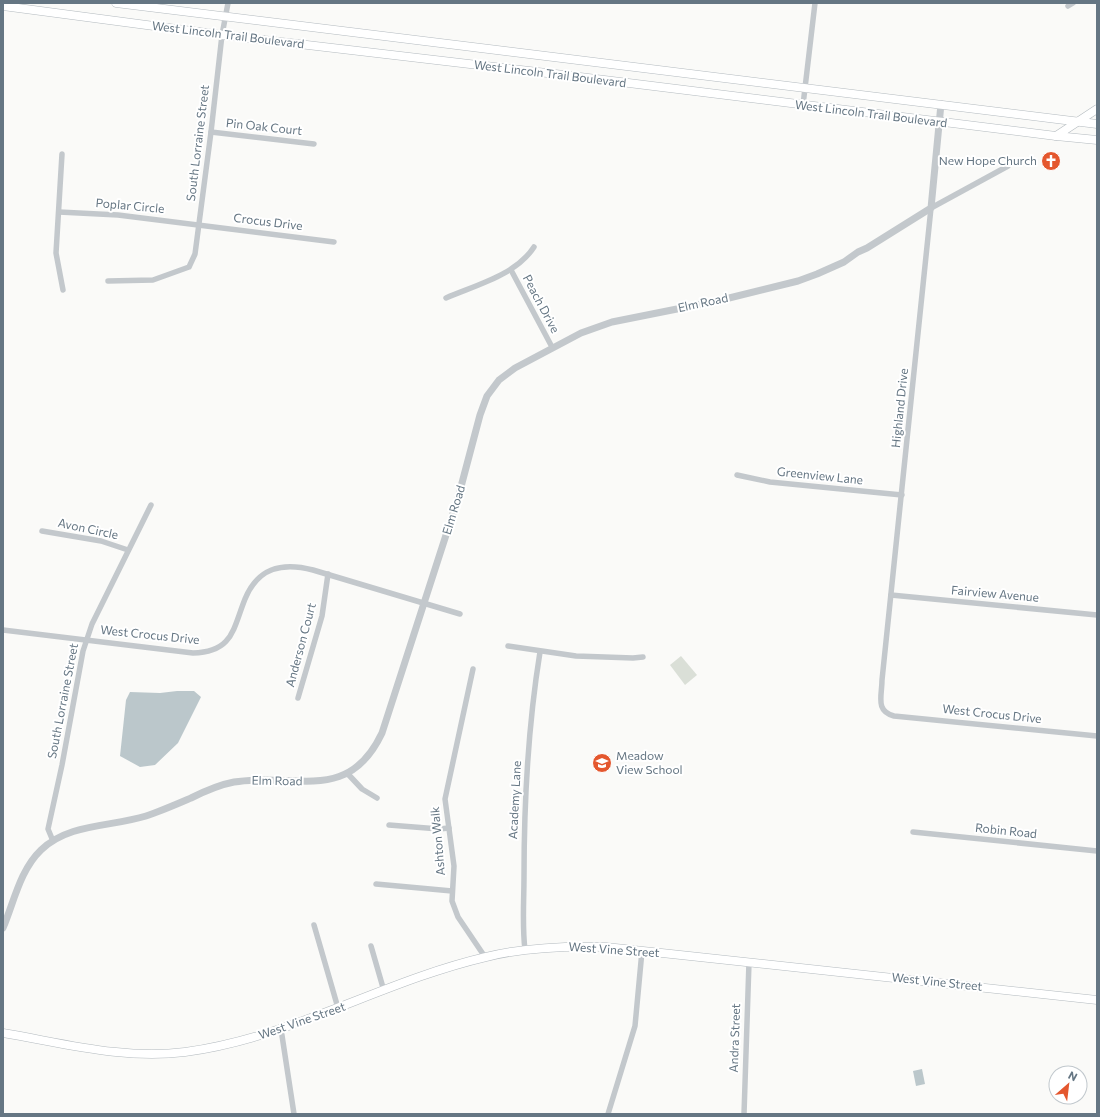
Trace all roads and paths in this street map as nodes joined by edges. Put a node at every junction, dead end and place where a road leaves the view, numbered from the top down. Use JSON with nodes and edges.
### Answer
{"nodes":[{"id":1,"x":116,"y":3,"type":"edge"},
{"id":2,"x":228,"y":3,"type":"edge"},
{"id":3,"x":815,"y":3,"type":"edge"},
{"id":4,"x":7,"y":5,"type":"edge"},
{"id":5,"x":225,"y":17,"type":"junction"},
{"id":6,"x":222,"y":35,"type":"junction"},
{"id":7,"x":804,"y":88,"type":"junction"},
{"id":8,"x":941,"y":104,"type":"junction"},
{"id":9,"x":803,"y":105,"type":"junction"},
{"id":10,"x":1097,"y":109,"type":"edge"},
{"id":11,"x":940,"y":122,"type":"junction"},
{"id":12,"x":1077,"y":122,"type":"junction"},
{"id":13,"x":1097,"y":124,"type":"edge"},
{"id":14,"x":211,"y":132,"type":"junction"},
{"id":15,"x":1056,"y":136,"type":"junction"},
{"id":16,"x":1097,"y":140,"type":"edge"},
{"id":17,"x":314,"y":144,"type":"dead end"},
{"id":18,"x":62,"y":154,"type":"dead end"},
{"id":19,"x":1008,"y":166,"type":"dead end"},
{"id":20,"x":931,"y":208,"type":"junction"},
{"id":21,"x":59,"y":212,"type":"junction"},
{"id":22,"x":198,"y":224,"type":"junction"},
{"id":23,"x":334,"y":242,"type":"dead end"},
{"id":24,"x":534,"y":247,"type":"dead end"},
{"id":25,"x":511,"y":270,"type":"junction"},
{"id":26,"x":108,"y":281,"type":"dead end"},
{"id":27,"x":63,"y":290,"type":"dead end"},
{"id":28,"x":446,"y":298,"type":"dead end"},
{"id":29,"x":552,"y":347,"type":"junction"},
{"id":30,"x":737,"y":475,"type":"dead end"},
{"id":31,"x":902,"y":495,"type":"junction"},
{"id":32,"x":151,"y":505,"type":"dead end"},
{"id":33,"x":42,"y":531,"type":"dead end"},
{"id":34,"x":128,"y":550,"type":"junction"},
{"id":35,"x":328,"y":574,"type":"junction"},
{"id":36,"x":891,"y":595,"type":"junction"},
{"id":37,"x":423,"y":604,"type":"junction"},
{"id":38,"x":460,"y":614,"type":"dead end"},
{"id":39,"x":1097,"y":615,"type":"edge"},
{"id":40,"x":3,"y":630,"type":"edge"},
{"id":41,"x":86,"y":640,"type":"junction"},
{"id":42,"x":508,"y":646,"type":"dead end"},
{"id":43,"x":540,"y":652,"type":"junction"},
{"id":44,"x":644,"y":657,"type":"dead end"},
{"id":45,"x":473,"y":669,"type":"dead end"},
{"id":46,"x":298,"y":698,"type":"dead end"},
{"id":47,"x":885,"y":713,"type":"joint"},
{"id":48,"x":1097,"y":736,"type":"edge"},
{"id":49,"x":347,"y":773,"type":"junction"},
{"id":50,"x":377,"y":798,"type":"dead end"},
{"id":51,"x":389,"y":825,"type":"dead end"},
{"id":52,"x":449,"y":828,"type":"junction"},
{"id":53,"x":913,"y":832,"type":"dead end"},
{"id":54,"x":52,"y":841,"type":"junction"},
{"id":55,"x":1097,"y":851,"type":"edge"},
{"id":56,"x":376,"y":884,"type":"dead end"},
{"id":57,"x":452,"y":891,"type":"junction"},
{"id":58,"x":314,"y":925,"type":"dead end"},
{"id":59,"x":3,"y":927,"type":"edge"},
{"id":60,"x":371,"y":946,"type":"dead end"},
{"id":61,"x":525,"y":950,"type":"junction"},
{"id":62,"x":642,"y":951,"type":"junction"},
{"id":63,"x":485,"y":957,"type":"junction"},
{"id":64,"x":749,"y":962,"type":"junction"},
{"id":65,"x":384,"y":990,"type":"junction"},
{"id":66,"x":1097,"y":1000,"type":"edge"},
{"id":67,"x":338,"y":1008,"type":"junction"},
{"id":68,"x":281,"y":1029,"type":"junction"},
{"id":69,"x":3,"y":1033,"type":"edge"},
{"id":70,"x":294,"y":1114,"type":"edge"},
{"id":71,"x":608,"y":1114,"type":"edge"},
{"id":72,"x":744,"y":1114,"type":"edge"}],
"edges":[{"from":1,"to":5,"type":"main road","name":"West Lincoln Trail Boulevard"},
{"from":2,"to":5,"type":"street","name":"South Lorraine Street"},
{"from":3,"to":7,"type":"street"},
{"from":4,"to":6,"type":"main road","name":"West Lincoln Trail Boulevard"},
{"from":5,"to":6,"type":"street","name":"South Lorraine Street"},
{"from":5,"to":7,"type":"main road","name":"West Lincoln Trail Boulevard"},
{"from":6,"to":9,"type":"main road","name":"West Lincoln Trail Boulevard"},
{"from":6,"to":14,"type":"street","name":"South Lorraine Street"},
{"from":7,"to":8,"type":"main road","name":"West Lincoln Trail Boulevard"},
{"from":7,"to":9,"type":"street"},
{"from":8,"to":11,"type":"street","name":"Highland Drive"},
{"from":8,"to":12,"type":"main road","name":"West Lincoln Trail Boulevard"},
{"from":9,"to":11,"type":"main road","name":"West Lincoln Trail Boulevard"},
{"from":10,"to":12,"type":"main road"},
{"from":11,"to":15,"type":"main road","name":"West Lincoln Trail Boulevard"},
{"from":11,"to":20,"type":"street","name":"Highland Drive"},
{"from":12,"to":13,"type":"main road","name":"West Lincoln Trail Boulevard"},
{"from":12,"to":15,"type":"main road"},
{"from":14,"to":17,"type":"street","name":"Pin Oak Court"},
{"from":14,"to":22,"type":"street","name":"South Lorraine Street"},
{"from":15,"to":16,"type":"main road","name":"West Lincoln Trail Boulevard"},
{"from":18,"to":21,"type":"street"},
{"from":19,"to":20,"type":"street","name":"Elm Road"},
{"from":20,"to":29,"type":"street","name":"Elm Road"},
{"from":20,"to":31,"type":"street","name":"Highland Drive"},
{"from":21,"to":22,"type":"street","name":"Poplar Circle"},
{"from":21,"to":27,"type":"street"},
{"from":22,"to":23,"type":"street","name":"Crocus Drive"},
{"from":22,"to":26,"type":"street","name":"South Lorraine Street"},
{"from":24,"to":25,"type":"street"},
{"from":25,"to":28,"type":"street"},
{"from":25,"to":29,"type":"street","name":"Peach Drive"},
{"from":29,"to":37,"type":"street","name":"Elm Road"},
{"from":30,"to":31,"type":"street","name":"Greenview Lane"},
{"from":31,"to":36,"type":"street","name":"Highland Drive"},
{"from":32,"to":34,"type":"street","name":"South Lorraine Street"},
{"from":33,"to":34,"type":"street","name":"Avon Circle"},
{"from":34,"to":41,"type":"street","name":"South Lorraine Street"},
{"from":35,"to":37,"type":"street","name":"West Crocus Drive"},
{"from":35,"to":41,"type":"street","name":"West Crocus Drive"},
{"from":35,"to":46,"type":"street","name":"Anderson Court"},
{"from":36,"to":39,"type":"street","name":"Fairview Avenue"},
{"from":36,"to":47,"type":"street","name":"Highland Drive"},
{"from":37,"to":38,"type":"street","name":"West Crocus Drive"},
{"from":37,"to":49,"type":"street","name":"Elm Road"},
{"from":40,"to":41,"type":"street","name":"West Crocus Drive"},
{"from":41,"to":54,"type":"street","name":"South Lorraine Street"},
{"from":42,"to":43,"type":"street"},
{"from":43,"to":44,"type":"street"},
{"from":43,"to":61,"type":"street","name":"Academy Lane"},
{"from":45,"to":52,"type":"street","name":"Ashton Walk"},
{"from":47,"to":48,"type":"street","name":"West Crocus Drive"},
{"from":49,"to":50,"type":"street"},
{"from":49,"to":54,"type":"street","name":"Elm Road"},
{"from":51,"to":52,"type":"street"},
{"from":52,"to":57,"type":"street","name":"Ashton Walk"},
{"from":53,"to":55,"type":"street","name":"Robin Road"},
{"from":54,"to":59,"type":"street","name":"Elm Road"},
{"from":56,"to":57,"type":"street"},
{"from":57,"to":63,"type":"street","name":"Ashton Walk"},
{"from":58,"to":67,"type":"street"},
{"from":60,"to":65,"type":"street"},
{"from":61,"to":62,"type":"main road","name":"West Vine Street"},
{"from":61,"to":63,"type":"main road","name":"West Vine Street"},
{"from":62,"to":64,"type":"main road","name":"West Vine Street"},
{"from":62,"to":71,"type":"street"},
{"from":63,"to":65,"type":"main road","name":"West Vine Street"},
{"from":64,"to":66,"type":"main road","name":"West Vine Street"},
{"from":64,"to":72,"type":"street","name":"Andra Street"},
{"from":65,"to":67,"type":"main road","name":"West Vine Street"},
{"from":67,"to":68,"type":"main road","name":"West Vine Street"},
{"from":68,"to":69,"type":"main road","name":"West Vine Street"},
{"from":68,"to":70,"type":"street"}]}
